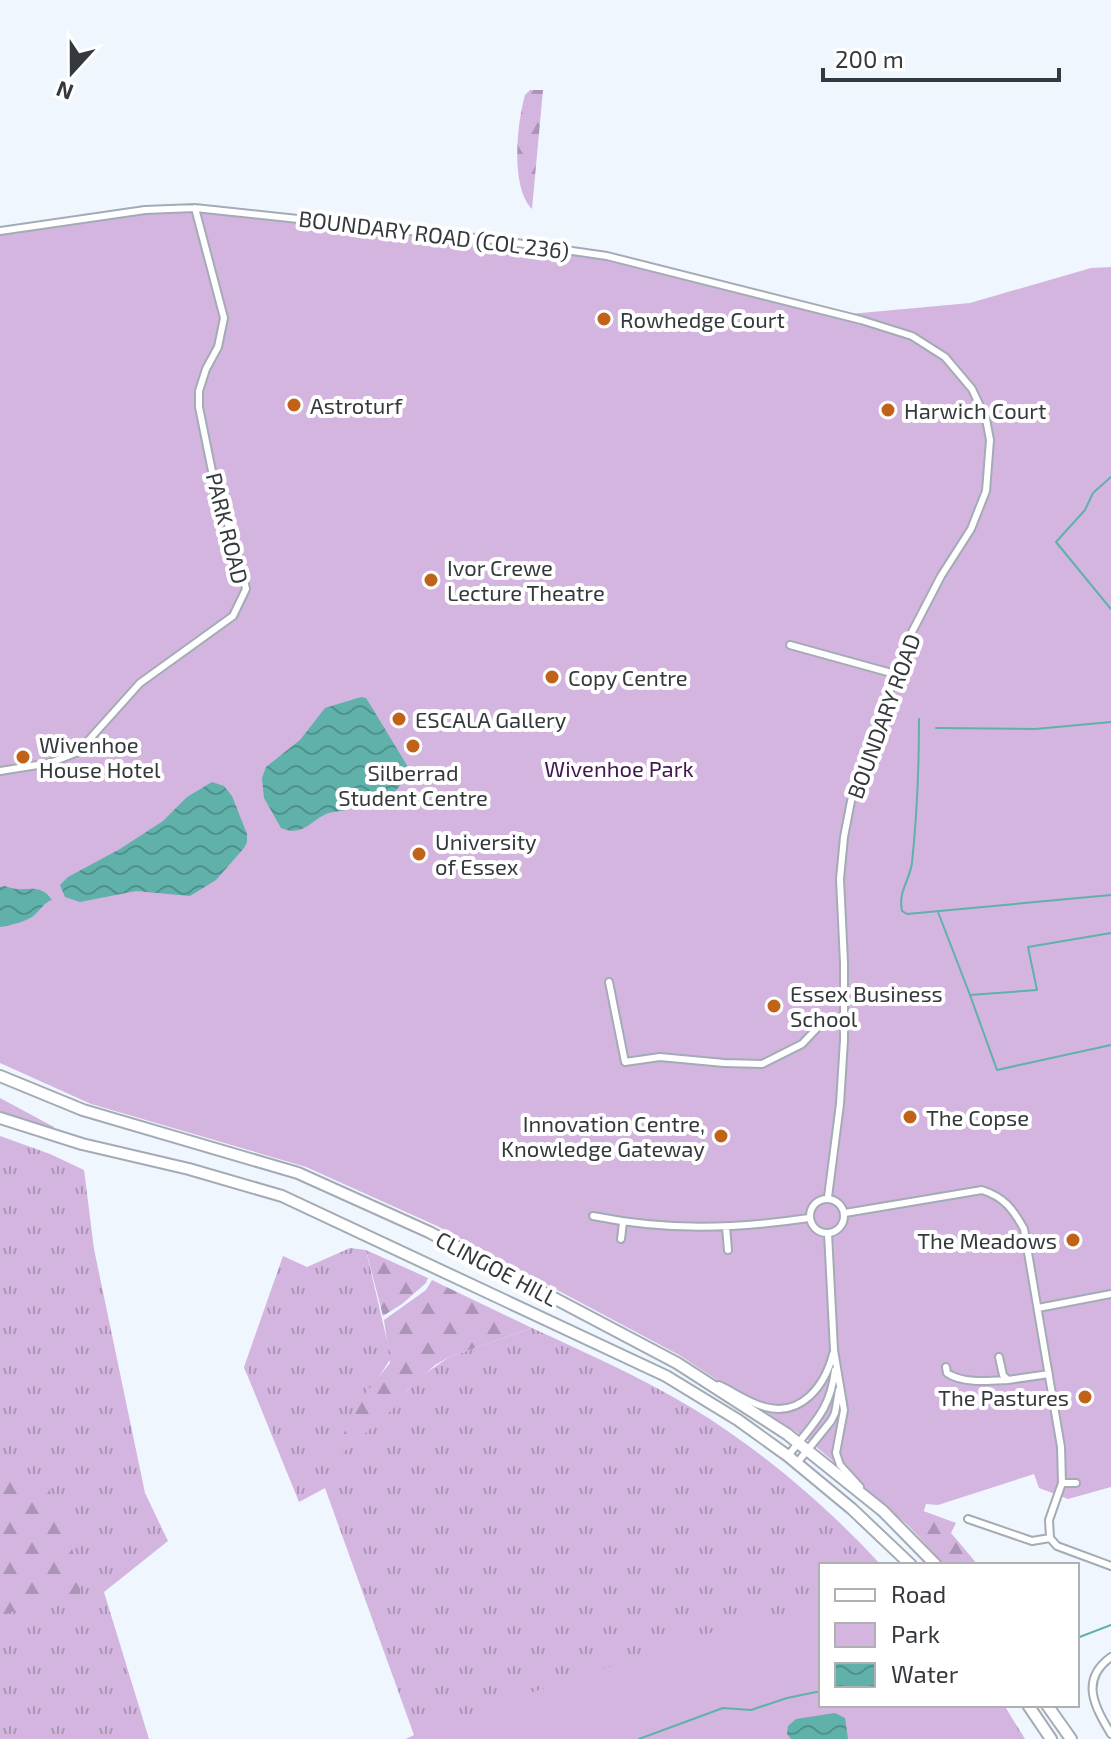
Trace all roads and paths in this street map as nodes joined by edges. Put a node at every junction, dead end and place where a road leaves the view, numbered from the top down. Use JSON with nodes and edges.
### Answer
{"nodes":[{"id":1,"x":195,"y":208,"type":"junction"},
{"id":2,"x":0,"y":231,"type":"edge"},
{"id":3,"x":861,"y":320,"type":"joint"},
{"id":4,"x":790,"y":645,"type":"dead end"},
{"id":5,"x":895,"y":674,"type":"junction"},
{"id":6,"x":0,"y":771,"type":"edge"},
{"id":7,"x":609,"y":982,"type":"dead end"},
{"id":8,"x":843,"y":1019,"type":"junction"},
{"id":9,"x":0,"y":1076,"type":"edge"},
{"id":10,"x":0,"y":1118,"type":"edge"},
{"id":11,"x":926,"y":1189,"type":"dead end"},
{"id":12,"x":828,"y":1197,"type":"junction"},
{"id":13,"x":928,"y":1198,"type":"junction"},
{"id":14,"x":845,"y":1213,"type":"junction"},
{"id":15,"x":593,"y":1216,"type":"dead end"},
{"id":16,"x":809,"y":1218,"type":"junction"},
{"id":17,"x":623,"y":1222,"type":"junction"},
{"id":18,"x":726,"y":1227,"type":"junction"},
{"id":19,"x":828,"y":1233,"type":"junction"},
{"id":20,"x":621,"y":1239,"type":"dead end"},
{"id":21,"x":728,"y":1250,"type":"dead end"},
{"id":22,"x":1111,"y":1294,"type":"edge"},
{"id":23,"x":1038,"y":1308,"type":"junction"},
{"id":24,"x":834,"y":1350,"type":"junction"},
{"id":25,"x":999,"y":1357,"type":"dead end"},
{"id":26,"x":677,"y":1363,"type":"junction"},
{"id":27,"x":836,"y":1364,"type":"junction"},
{"id":28,"x":946,"y":1367,"type":"dead end"},
{"id":29,"x":1049,"y":1374,"type":"junction"},
{"id":30,"x":840,"y":1379,"type":"junction"},
{"id":31,"x":1008,"y":1380,"type":"junction"},
{"id":32,"x":988,"y":1381,"type":"junction"},
{"id":33,"x":985,"y":1392,"type":"dead end"},
{"id":34,"x":804,"y":1446,"type":"junction"},
{"id":35,"x":793,"y":1460,"type":"junction"},
{"id":36,"x":1062,"y":1483,"type":"junction"},
{"id":37,"x":1076,"y":1483,"type":"dead end"},
{"id":38,"x":883,"y":1511,"type":"junction"},
{"id":39,"x":968,"y":1519,"type":"dead end"},
{"id":40,"x":1050,"y":1538,"type":"junction"},
{"id":41,"x":909,"y":1563,"type":"edge"},
{"id":42,"x":934,"y":1563,"type":"edge"},
{"id":43,"x":1111,"y":1566,"type":"edge"},
{"id":44,"x":1111,"y":1657,"type":"edge"},
{"id":45,"x":1029,"y":1707,"type":"edge"},
{"id":46,"x":1048,"y":1707,"type":"edge"},
{"id":47,"x":1111,"y":1734,"type":"edge"},
{"id":48,"x":1051,"y":1739,"type":"edge"},
{"id":49,"x":1071,"y":1739,"type":"edge"}],
"edges":[{"from":1,"to":2,"type":"street","name":"BOUNDARY ROAD (COL 236)"},
{"from":1,"to":3,"type":"street","name":"BOUNDARY ROAD (COL 236)"},
{"from":1,"to":6,"type":"street","name":"PARK ROAD"},
{"from":3,"to":5,"type":"street","name":"BOUNDARY ROAD"},
{"from":4,"to":5,"type":"street"},
{"from":5,"to":8,"type":"street","name":"BOUNDARY ROAD"},
{"from":7,"to":8,"type":"street"},
{"from":8,"to":12,"type":"street","name":"BOUNDARY ROAD"},
{"from":9,"to":26,"type":"main road","name":"CLINGOE HILL"},
{"from":10,"to":35,"type":"main road","name":"CLINGOE HILL"},
{"from":11,"to":13,"type":"street"},
{"from":12,"to":14,"type":"street"},
{"from":12,"to":16,"type":"street"},
{"from":13,"to":14,"type":"street"},
{"from":13,"to":23,"type":"street"},
{"from":14,"to":19,"type":"street"},
{"from":15,"to":17,"type":"street"},
{"from":16,"to":18,"type":"street"},
{"from":16,"to":19,"type":"street"},
{"from":17,"to":18,"type":"street"},
{"from":17,"to":20,"type":"street"},
{"from":18,"to":21,"type":"street"},
{"from":19,"to":24,"type":"street"},
{"from":22,"to":23,"type":"street"},
{"from":23,"to":29,"type":"street"},
{"from":24,"to":26,"type":"street"},
{"from":24,"to":27,"type":"street"},
{"from":25,"to":31,"type":"street"},
{"from":26,"to":34,"type":"main road","name":"CLINGOE HILL"},
{"from":27,"to":30,"type":"street"},
{"from":27,"to":34,"type":"street"},
{"from":28,"to":32,"type":"street"},
{"from":29,"to":31,"type":"street"},
{"from":29,"to":36,"type":"street"},
{"from":30,"to":34,"type":"street"},
{"from":30,"to":38,"type":"street"},
{"from":31,"to":32,"type":"street"},
{"from":32,"to":33,"type":"street"},
{"from":34,"to":35,"type":"street"},
{"from":34,"to":35,"type":"street"},
{"from":34,"to":38,"type":"main road","name":"CLINGOE HILL"},
{"from":35,"to":41,"type":"main road","name":"CLINGOE HILL"},
{"from":36,"to":37,"type":"street"},
{"from":36,"to":40,"type":"street"},
{"from":38,"to":42,"type":"main road","name":"CLINGOE HILL"},
{"from":39,"to":40,"type":"street"},
{"from":40,"to":43,"type":"street"},
{"from":44,"to":47,"type":"street"},
{"from":45,"to":48,"type":"main road"},
{"from":46,"to":49,"type":"main road"}]}
